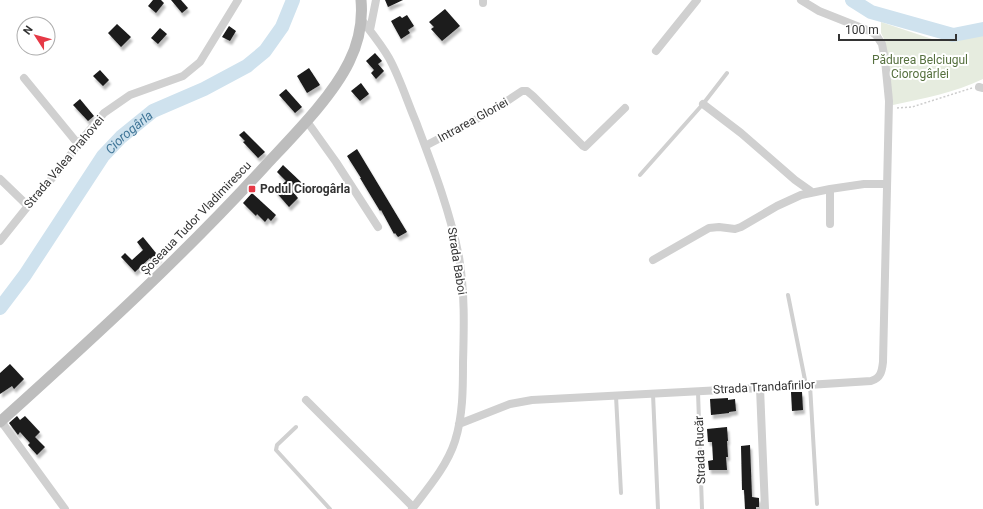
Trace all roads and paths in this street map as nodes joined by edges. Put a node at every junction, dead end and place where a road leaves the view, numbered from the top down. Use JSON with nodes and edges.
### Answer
{"nodes":[{"id":1,"x":238,"y":0,"type":"edge"},
{"id":2,"x":361,"y":0,"type":"edge"},
{"id":3,"x":376,"y":0,"type":"edge"},
{"id":4,"x":697,"y":0,"type":"edge"},
{"id":5,"x":801,"y":0,"type":"edge"},
{"id":6,"x":361,"y":19,"type":"junction"},
{"id":7,"x":370,"y":30,"type":"junction"},
{"id":8,"x":656,"y":51,"type":"dead end"},
{"id":9,"x":727,"y":73,"type":"dead end"},
{"id":10,"x":24,"y":78,"type":"dead end"},
{"id":11,"x":981,"y":87,"type":"edge"},
{"id":12,"x":703,"y":104,"type":"junction"},
{"id":13,"x":625,"y":108,"type":"dead end"},
{"id":14,"x":889,"y":109,"type":"junction"},
{"id":15,"x":306,"y":120,"type":"junction"},
{"id":16,"x":78,"y":144,"type":"junction"},
{"id":17,"x":425,"y":146,"type":"junction"},
{"id":18,"x":640,"y":175,"type":"dead end"},
{"id":19,"x":0,"y":179,"type":"edge"},
{"id":20,"x":888,"y":184,"type":"junction"},
{"id":21,"x":830,"y":189,"type":"junction"},
{"id":22,"x":812,"y":192,"type":"junction"},
{"id":23,"x":28,"y":206,"type":"junction"},
{"id":24,"x":830,"y":224,"type":"dead end"},
{"id":25,"x":378,"y":227,"type":"dead end"},
{"id":26,"x":0,"y":241,"type":"edge"},
{"id":27,"x":653,"y":260,"type":"dead end"},
{"id":28,"x":788,"y":295,"type":"dead end"},
{"id":29,"x":808,"y":385,"type":"junction"},
{"id":30,"x":760,"y":388,"type":"junction"},
{"id":31,"x":698,"y":392,"type":"junction"},
{"id":32,"x":653,"y":394,"type":"junction"},
{"id":33,"x":616,"y":396,"type":"junction"},
{"id":34,"x":306,"y":400,"type":"dead end"},
{"id":35,"x":1,"y":421,"type":"edge"},
{"id":36,"x":459,"y":424,"type":"junction"},
{"id":37,"x":296,"y":427,"type":"dead end"},
{"id":38,"x":621,"y":493,"type":"dead end"},
{"id":39,"x":817,"y":504,"type":"dead end"},
{"id":40,"x":412,"y":508,"type":"edge"},
{"id":41,"x":65,"y":509,"type":"edge"},
{"id":42,"x":330,"y":509,"type":"edge"},
{"id":43,"x":658,"y":509,"type":"edge"},
{"id":44,"x":702,"y":509,"type":"edge"},
{"id":45,"x":765,"y":509,"type":"edge"}],
"edges":[{"from":1,"to":16,"type":"street","name":"Strada Valea Prahovei"},
{"from":2,"to":6,"type":"main road","name":"Șoseaua Tudor Vladimirescu"},
{"from":3,"to":7,"type":"street"},
{"from":4,"to":8,"type":"street"},
{"from":5,"to":14,"type":"street","name":"Strada Trandafirilor"},
{"from":6,"to":7,"type":"street","name":"Strada Baboi"},
{"from":6,"to":15,"type":"main road","name":"Șoseaua Tudor Vladimirescu"},
{"from":7,"to":17,"type":"street","name":"Strada Baboi"},
{"from":9,"to":12,"type":"lane"},
{"from":10,"to":16,"type":"street"},
{"from":11,"to":14,"type":"path"},
{"from":12,"to":18,"type":"lane"},
{"from":12,"to":22,"type":"street"},
{"from":13,"to":17,"type":"street","name":"Intrarea Gloriei"},
{"from":14,"to":20,"type":"street","name":"Strada Trandafirilor"},
{"from":15,"to":25,"type":"street"},
{"from":15,"to":35,"type":"main road","name":"Șoseaua Tudor Vladimirescu"},
{"from":16,"to":23,"type":"street","name":"Strada Valea Prahovei"},
{"from":17,"to":36,"type":"street","name":"Strada Baboi"},
{"from":19,"to":23,"type":"street"},
{"from":20,"to":21,"type":"street"},
{"from":20,"to":29,"type":"street","name":"Strada Trandafirilor"},
{"from":21,"to":22,"type":"street"},
{"from":21,"to":24,"type":"street"},
{"from":22,"to":27,"type":"street"},
{"from":23,"to":26,"type":"street","name":"Strada Valea Prahovei"},
{"from":28,"to":29,"type":"lane"},
{"from":29,"to":30,"type":"street","name":"Strada Trandafirilor"},
{"from":29,"to":39,"type":"lane"},
{"from":30,"to":31,"type":"street","name":"Strada Trandafirilor"},
{"from":30,"to":45,"type":"street"},
{"from":31,"to":32,"type":"street","name":"Strada Trandafirilor"},
{"from":31,"to":44,"type":"lane","name":"Strada Rucăr"},
{"from":32,"to":33,"type":"street","name":"Strada Trandafirilor"},
{"from":32,"to":43,"type":"lane"},
{"from":33,"to":36,"type":"street","name":"Strada Trandafirilor"},
{"from":33,"to":38,"type":"lane"},
{"from":34,"to":40,"type":"street"},
{"from":35,"to":41,"type":"street"},
{"from":36,"to":40,"type":"street","name":"Strada Baboi"},
{"from":37,"to":42,"type":"lane"}]}
